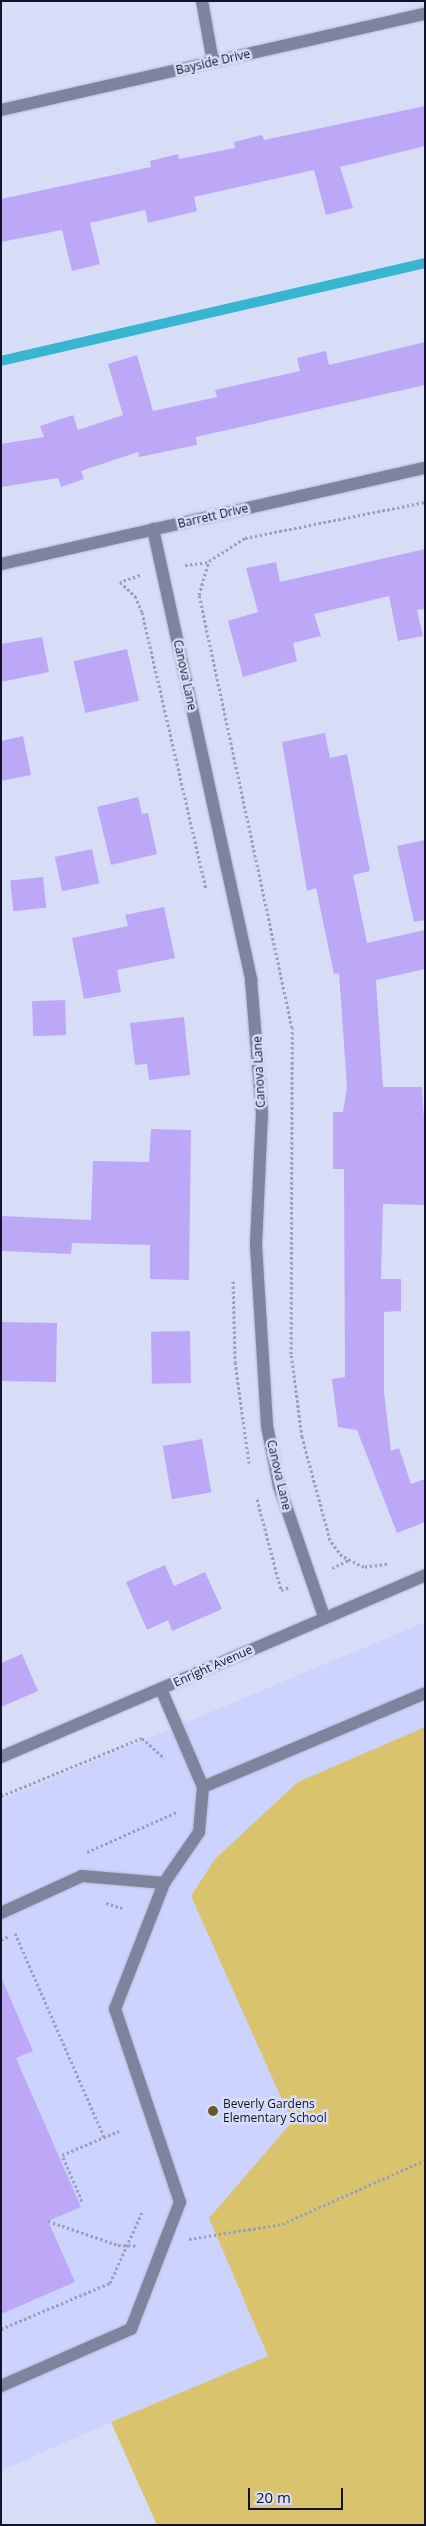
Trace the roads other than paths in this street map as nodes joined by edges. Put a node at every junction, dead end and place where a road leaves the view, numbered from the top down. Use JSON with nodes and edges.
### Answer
{"nodes":[{"id":1,"x":202,"y":1,"type":"edge"},
{"id":2,"x":425,"y":14,"type":"edge"},
{"id":3,"x":213,"y":62,"type":"junction"},
{"id":4,"x":1,"y":110,"type":"edge"},
{"id":5,"x":425,"y":468,"type":"edge"},
{"id":6,"x":153,"y":529,"type":"junction"},
{"id":7,"x":1,"y":564,"type":"edge"},
{"id":8,"x":425,"y":1576,"type":"edge"},
{"id":9,"x":324,"y":1617,"type":"junction"},
{"id":10,"x":161,"y":1690,"type":"junction"},
{"id":11,"x":425,"y":1692,"type":"edge"},
{"id":12,"x":1,"y":1757,"type":"edge"},
{"id":13,"x":203,"y":1787,"type":"junction"},
{"id":14,"x":164,"y":1883,"type":"junction"},
{"id":15,"x":1,"y":1913,"type":"edge"},
{"id":16,"x":1,"y":2386,"type":"edge"}],
"edges":[{"from":1,"to":3,"type":"street"},
{"from":2,"to":3,"type":"street","name":"Bayside Drive"},
{"from":3,"to":4,"type":"street","name":"Bayside Drive"},
{"from":5,"to":6,"type":"street","name":"Barrett Drive"},
{"from":6,"to":7,"type":"street","name":"Barrett Drive"},
{"from":6,"to":9,"type":"street","name":"Canova Lane"},
{"from":8,"to":9,"type":"street","name":"Enright Avenue"},
{"from":9,"to":10,"type":"street","name":"Enright Avenue"},
{"from":10,"to":12,"type":"street","name":"Enright Avenue"},
{"from":10,"to":13,"type":"street"},
{"from":11,"to":13,"type":"street"},
{"from":13,"to":14,"type":"street"},
{"from":14,"to":15,"type":"street"},
{"from":14,"to":16,"type":"street"}]}
